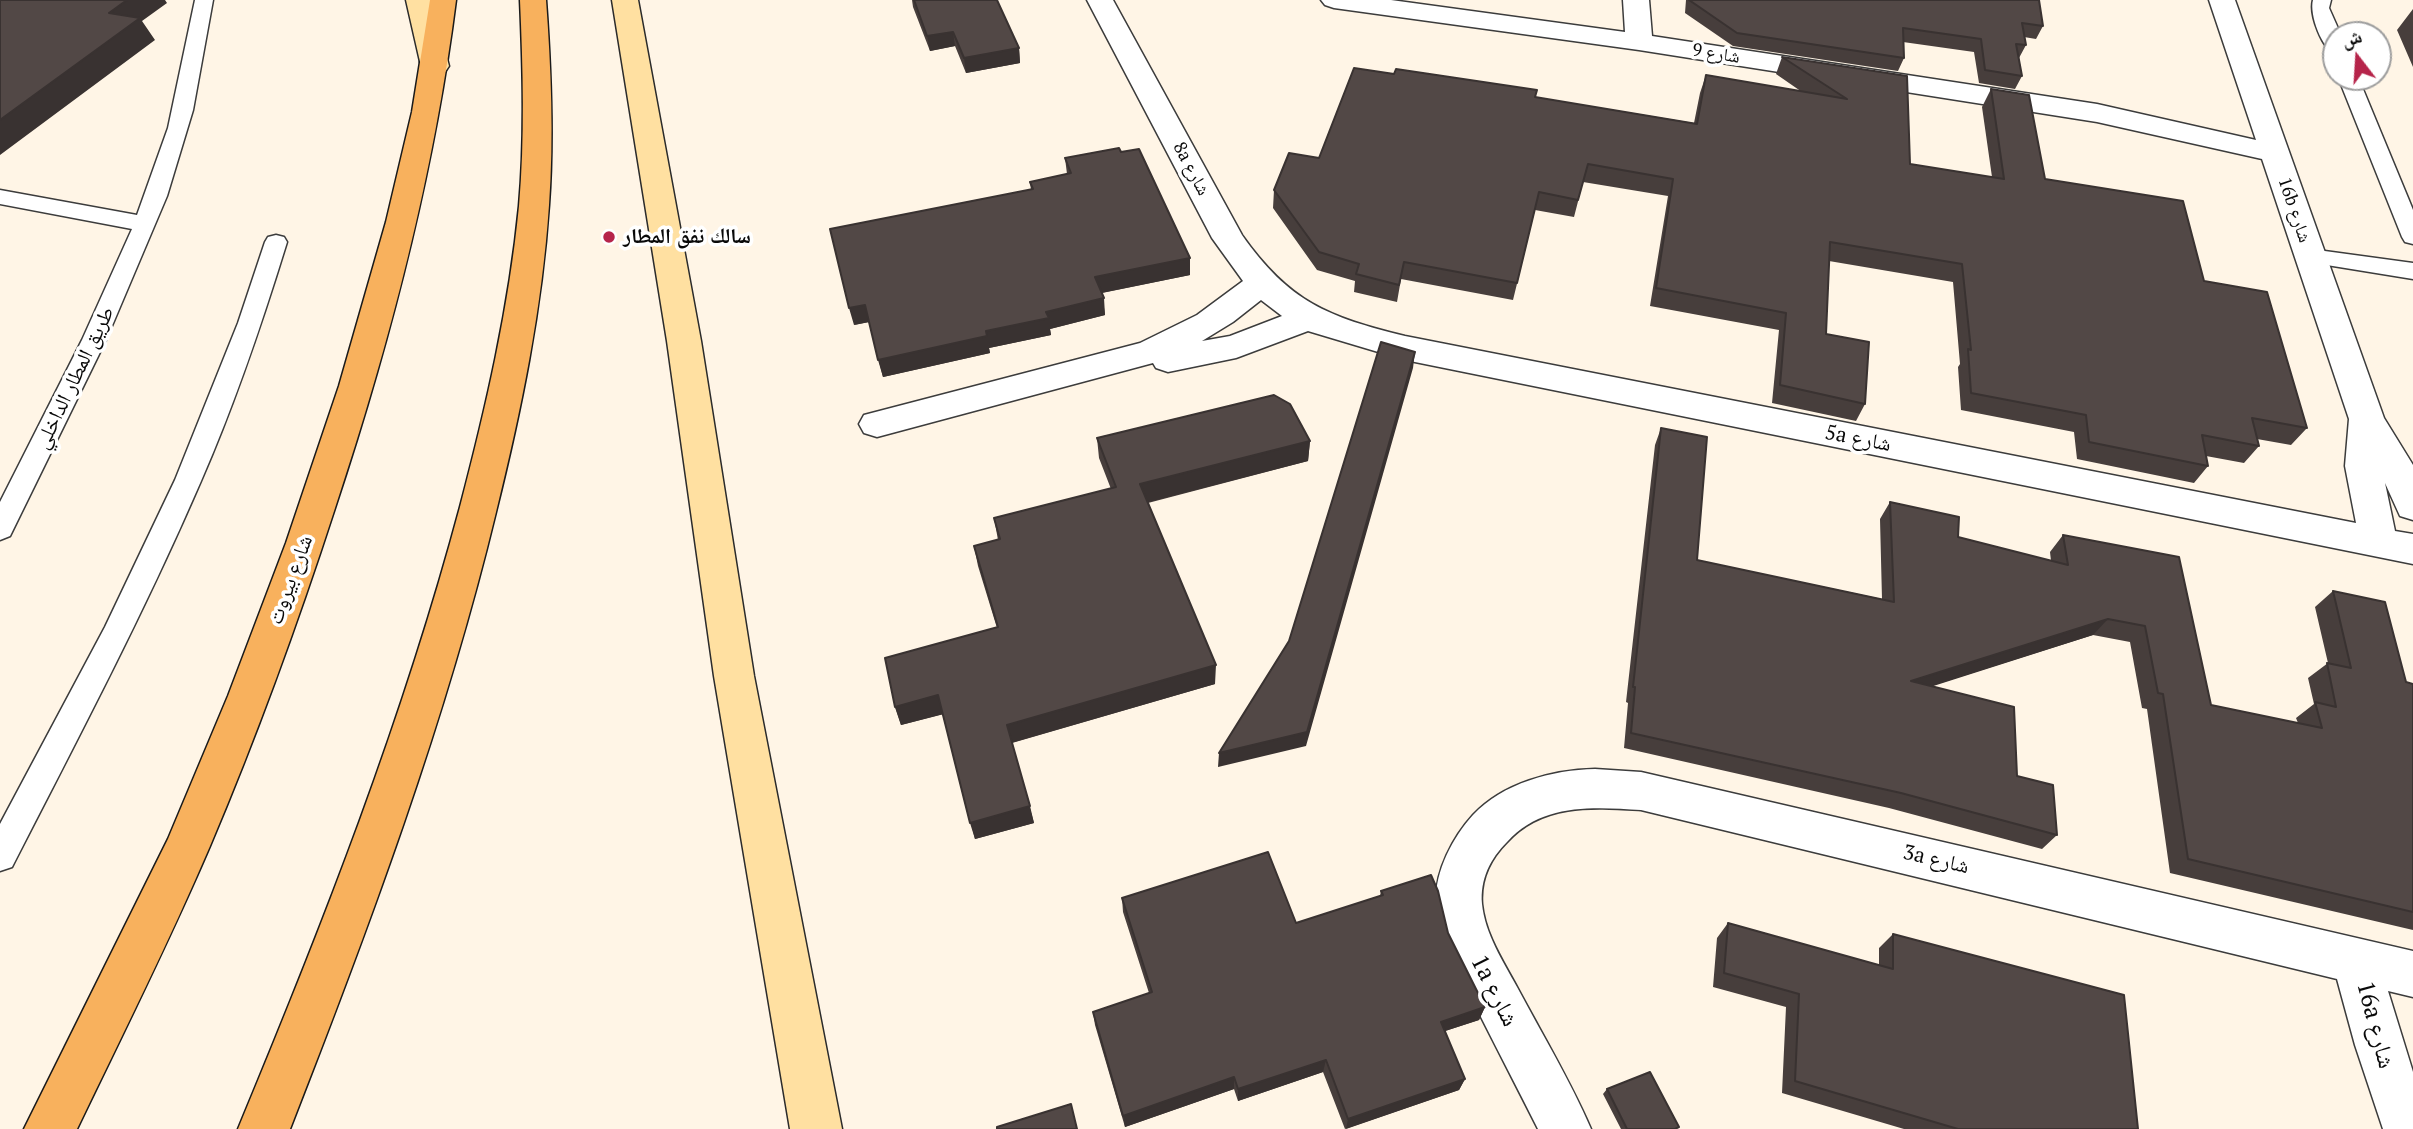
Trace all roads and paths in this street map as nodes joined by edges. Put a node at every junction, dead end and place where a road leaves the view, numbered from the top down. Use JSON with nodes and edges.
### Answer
{"nodes":[{"id":1,"x":204,"y":0,"type":"edge"},
{"id":2,"x":419,"y":0,"type":"edge"},
{"id":3,"x":443,"y":0,"type":"edge"},
{"id":4,"x":533,"y":0,"type":"edge"},
{"id":5,"x":625,"y":0,"type":"edge"},
{"id":6,"x":1100,"y":0,"type":"edge"},
{"id":7,"x":1334,"y":0,"type":"edge"},
{"id":8,"x":1622,"y":0,"type":"edge"},
{"id":9,"x":1636,"y":0,"type":"edge"},
{"id":10,"x":2222,"y":0,"type":"edge"},
{"id":11,"x":2322,"y":0,"type":"edge"},
{"id":12,"x":2325,"y":21,"type":"edge"},
{"id":13,"x":1605,"y":38,"type":"junction"},
{"id":14,"x":1639,"y":42,"type":"junction"},
{"id":15,"x":435,"y":66,"type":"junction"},
{"id":16,"x":2354,"y":91,"type":"edge"},
{"id":17,"x":2270,"y":140,"type":"junction"},
{"id":18,"x":0,"y":197,"type":"edge"},
{"id":19,"x":145,"y":224,"type":"junction"},
{"id":20,"x":2413,"y":237,"type":"edge"},
{"id":21,"x":276,"y":242,"type":"dead end"},
{"id":22,"x":2310,"y":256,"type":"junction"},
{"id":23,"x":2413,"y":271,"type":"edge"},
{"id":24,"x":1260,"y":283,"type":"junction"},
{"id":25,"x":1306,"y":318,"type":"junction"},
{"id":26,"x":1113,"y":364,"type":"junction"},
{"id":27,"x":2367,"y":419,"type":"junction"},
{"id":28,"x":877,"y":424,"type":"dead end"},
{"id":29,"x":2413,"y":506,"type":"edge"},
{"id":30,"x":0,"y":529,"type":"edge"},
{"id":31,"x":2396,"y":546,"type":"edge"},
{"id":32,"x":1473,"y":846,"type":"joint"},
{"id":33,"x":0,"y":856,"type":"edge"},
{"id":34,"x":2357,"y":959,"type":"junction"},
{"id":35,"x":2413,"y":974,"type":"edge"},
{"id":36,"x":814,"y":1125,"type":"edge"},
{"id":37,"x":50,"y":1129,"type":"edge"},
{"id":38,"x":264,"y":1129,"type":"edge"},
{"id":39,"x":1564,"y":1129,"type":"edge"},
{"id":40,"x":2409,"y":1129,"type":"edge"}],
"edges":[{"from":1,"to":19,"type":"lane","name":"طريق المطار الداخلي"},
{"from":2,"to":15,"type":"main road"},
{"from":3,"to":15,"type":"main road","name":"شارع بيروت"},
{"from":4,"to":38,"type":"main road"},
{"from":5,"to":36,"type":"main road"},
{"from":6,"to":24,"type":"street","name":"8a شارع"},
{"from":7,"to":13,"type":"street","name":"شارع 9"},
{"from":8,"to":13,"type":"street"},
{"from":9,"to":14,"type":"street"},
{"from":10,"to":17,"type":"street","name":"16b شارع"},
{"from":11,"to":12,"type":"lane"},
{"from":13,"to":14,"type":"street","name":"شارع 9"},
{"from":14,"to":17,"type":"street","name":"شارع 9"},
{"from":15,"to":37,"type":"main road","name":"شارع بيروت"},
{"from":16,"to":20,"type":"lane"},
{"from":17,"to":22,"type":"street","name":"16b شارع"},
{"from":18,"to":19,"type":"lane"},
{"from":19,"to":30,"type":"lane","name":"طريق المطار الداخلي"},
{"from":21,"to":33,"type":"lane"},
{"from":22,"to":23,"type":"lane"},
{"from":22,"to":27,"type":"street","name":"16b شارع"},
{"from":24,"to":25,"type":"street","name":"8a شارع"},
{"from":24,"to":26,"type":"street"},
{"from":25,"to":26,"type":"street"},
{"from":25,"to":31,"type":"street","name":"5a شارع"},
{"from":26,"to":28,"type":"street"},
{"from":27,"to":29,"type":"street","name":"16b شارع"},
{"from":27,"to":31,"type":"street","name":"16b شارع"},
{"from":32,"to":34,"type":"street","name":"3a شارع"},
{"from":32,"to":39,"type":"street","name":"1a شارع"},
{"from":34,"to":35,"type":"street","name":"3a شارع"},
{"from":34,"to":40,"type":"street","name":"16a شارع"}]}
